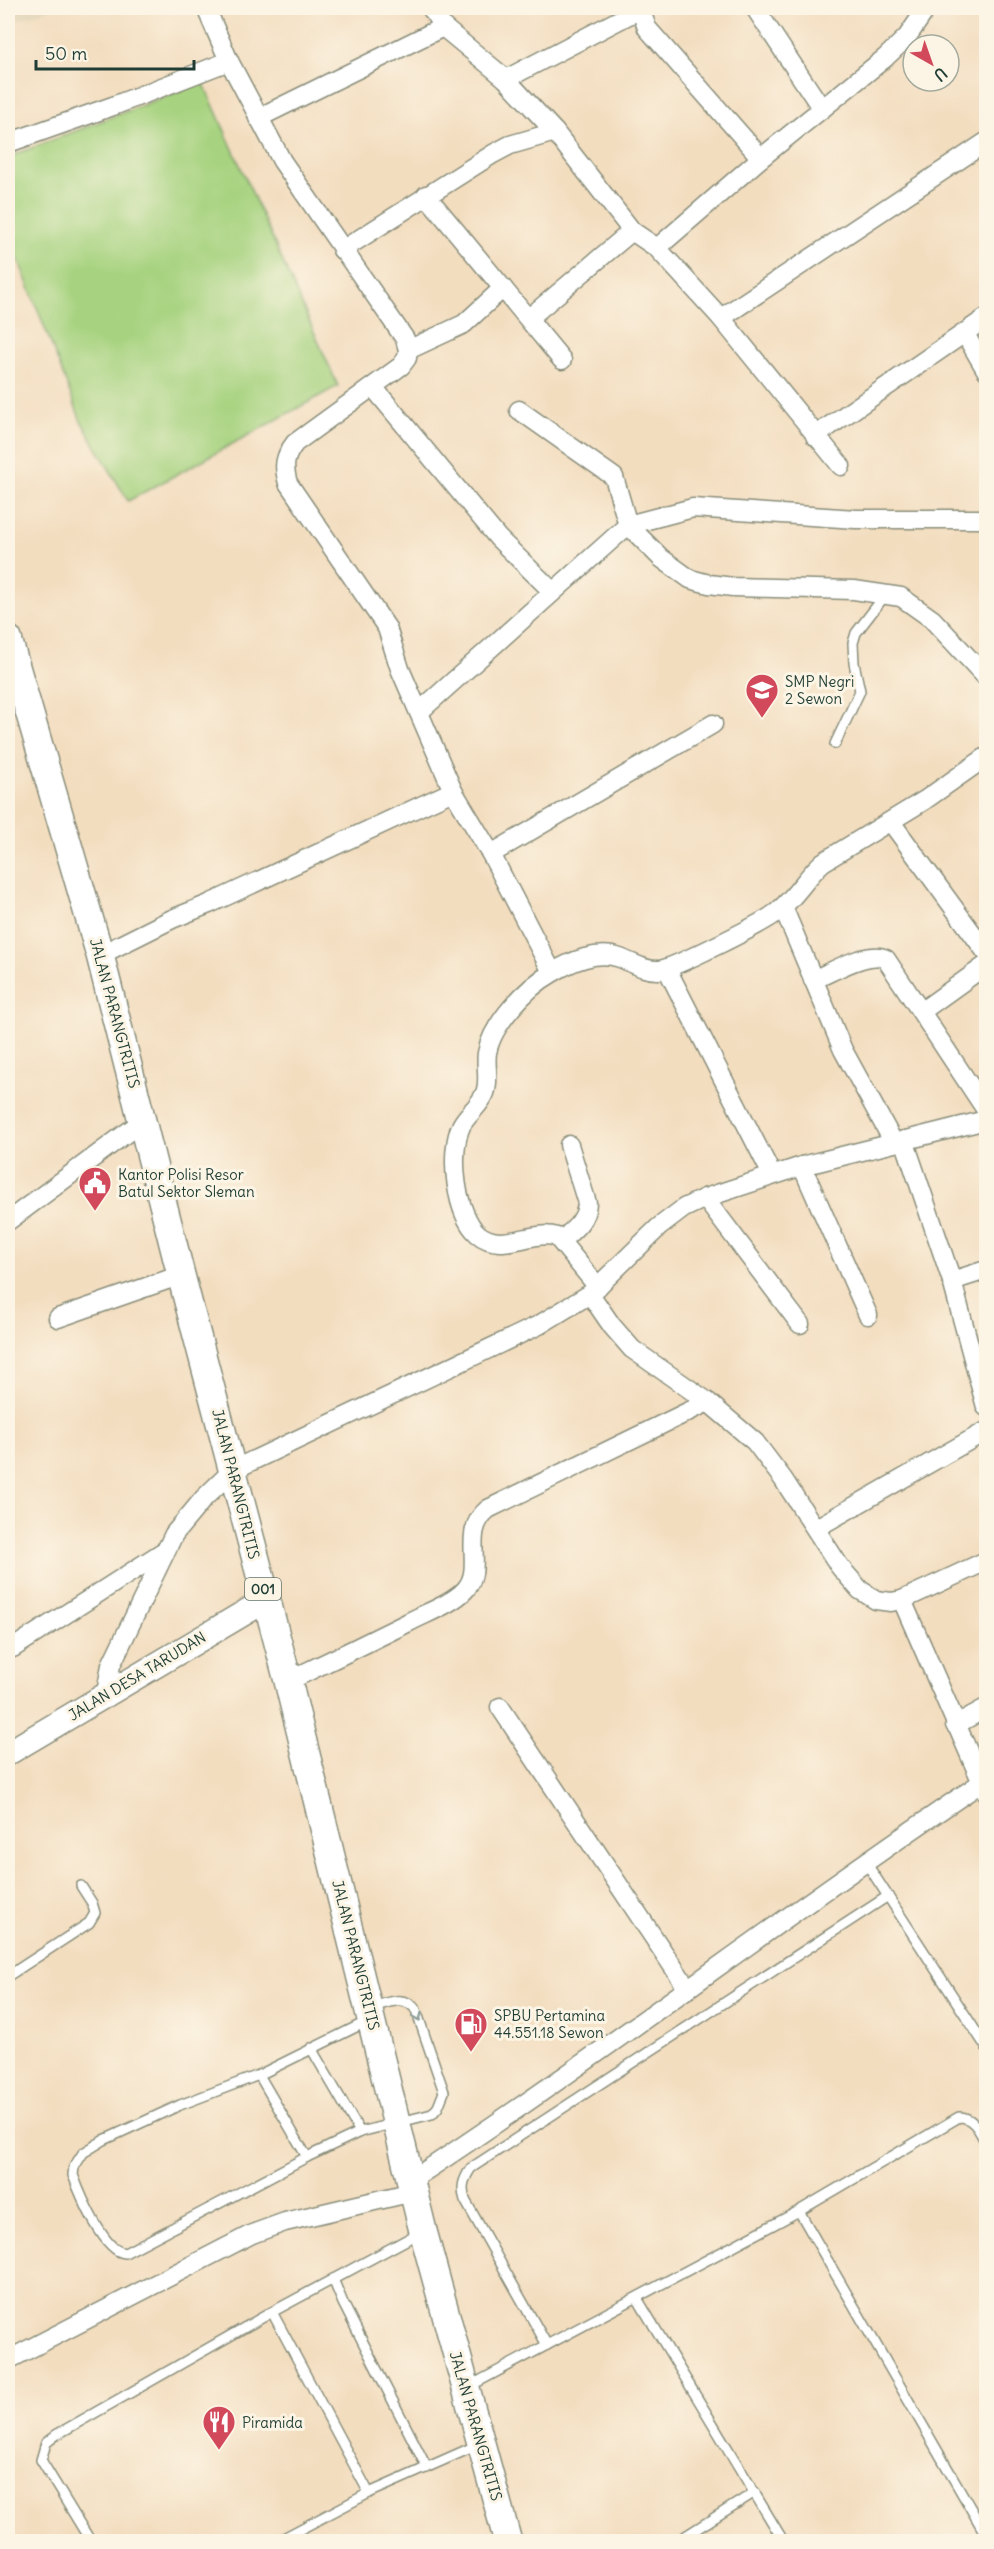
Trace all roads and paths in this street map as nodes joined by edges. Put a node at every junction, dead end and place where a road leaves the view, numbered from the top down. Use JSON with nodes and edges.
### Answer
{"nodes":[{"id":1,"x":206,"y":8,"type":"edge"},
{"id":2,"x":431,"y":8,"type":"edge"},
{"id":3,"x":641,"y":8,"type":"edge"},
{"id":4,"x":755,"y":8,"type":"edge"},
{"id":5,"x":927,"y":8,"type":"edge"},
{"id":6,"x":443,"y":27,"type":"junction"},
{"id":7,"x":229,"y":61,"type":"junction"},
{"id":8,"x":506,"y":79,"type":"junction"},
{"id":9,"x":822,"y":109,"type":"junction"},
{"id":10,"x":258,"y":118,"type":"junction"},
{"id":11,"x":555,"y":132,"type":"junction"},
{"id":12,"x":987,"y":142,"type":"edge"},
{"id":13,"x":8,"y":143,"type":"edge"},
{"id":14,"x":761,"y":158,"type":"junction"},
{"id":15,"x":426,"y":195,"type":"junction"},
{"id":16,"x":632,"y":231,"type":"junction"},
{"id":17,"x":657,"y":248,"type":"junction"},
{"id":18,"x":342,"y":250,"type":"junction"},
{"id":19,"x":503,"y":288,"type":"junction"},
{"id":20,"x":529,"y":318,"type":"junction"},
{"id":21,"x":721,"y":318,"type":"junction"},
{"id":22,"x":987,"y":318,"type":"edge"},
{"id":23,"x":965,"y":334,"type":"junction"},
{"id":24,"x":408,"y":350,"type":"junction"},
{"id":25,"x":562,"y":360,"type":"dead end"},
{"id":26,"x":987,"y":370,"type":"edge"},
{"id":27,"x":374,"y":387,"type":"junction"},
{"id":28,"x":519,"y":410,"type":"dead end"},
{"id":29,"x":815,"y":436,"type":"junction"},
{"id":30,"x":841,"y":466,"type":"dead end"},
{"id":31,"x":987,"y":519,"type":"edge"},
{"id":32,"x":628,"y":525,"type":"junction"},
{"id":33,"x":552,"y":591,"type":"junction"},
{"id":34,"x":886,"y":594,"type":"junction"},
{"id":35,"x":8,"y":641,"type":"edge"},
{"id":36,"x":987,"y":677,"type":"edge"},
{"id":37,"x":419,"y":712,"type":"junction"},
{"id":38,"x":713,"y":724,"type":"dead end"},
{"id":39,"x":835,"y":744,"type":"dead end"},
{"id":40,"x":987,"y":757,"type":"edge"},
{"id":41,"x":453,"y":791,"type":"junction"},
{"id":42,"x":891,"y":822,"type":"junction"},
{"id":43,"x":491,"y":854,"type":"junction"},
{"id":44,"x":783,"y":908,"type":"junction"},
{"id":45,"x":987,"y":952,"type":"edge"},
{"id":46,"x":100,"y":955,"type":"junction"},
{"id":47,"x":987,"y":965,"type":"edge"},
{"id":48,"x":667,"y":969,"type":"junction"},
{"id":49,"x":552,"y":972,"type":"junction"},
{"id":50,"x":813,"y":980,"type":"junction"},
{"id":51,"x":922,"y":1011,"type":"junction"},
{"id":52,"x":987,"y":1110,"type":"edge"},
{"id":53,"x":144,"y":1120,"type":"junction"},
{"id":54,"x":987,"y":1120,"type":"edge"},
{"id":55,"x":899,"y":1142,"type":"junction"},
{"id":56,"x":569,"y":1145,"type":"dead end"},
{"id":57,"x":802,"y":1166,"type":"junction"},
{"id":58,"x":772,"y":1175,"type":"junction"},
{"id":59,"x":705,"y":1198,"type":"junction"},
{"id":60,"x":8,"y":1221,"type":"edge"},
{"id":61,"x":562,"y":1240,"type":"junction"},
{"id":62,"x":987,"y":1270,"type":"edge"},
{"id":63,"x":181,"y":1275,"type":"junction"},
{"id":64,"x":952,"y":1281,"type":"junction"},
{"id":65,"x":594,"y":1290,"type":"junction"},
{"id":66,"x":868,"y":1315,"type":"dead end"},
{"id":67,"x":58,"y":1318,"type":"dead end"},
{"id":68,"x":800,"y":1324,"type":"dead end"},
{"id":69,"x":708,"y":1402,"type":"junction"},
{"id":70,"x":987,"y":1407,"type":"edge"},
{"id":71,"x":987,"y":1431,"type":"edge"},
{"id":72,"x":233,"y":1470,"type":"junction"},
{"id":73,"x":816,"y":1528,"type":"junction"},
{"id":74,"x":166,"y":1550,"type":"junction"},
{"id":75,"x":987,"y":1561,"type":"edge"},
{"id":76,"x":266,"y":1600,"type":"junction"},
{"id":77,"x":902,"y":1600,"type":"junction"},
{"id":78,"x":13,"y":1648,"type":"dead end"},
{"id":79,"x":288,"y":1681,"type":"junction"},
{"id":80,"x":106,"y":1693,"type":"junction"},
{"id":81,"x":500,"y":1707,"type":"dead end"},
{"id":82,"x":987,"y":1708,"type":"edge"},
{"id":83,"x":955,"y":1725,"type":"junction"},
{"id":84,"x":8,"y":1753,"type":"edge"},
{"id":85,"x":984,"y":1788,"type":"edge"},
{"id":86,"x":865,"y":1861,"type":"junction"},
{"id":87,"x":81,"y":1886,"type":"dead end"},
{"id":88,"x":888,"y":1896,"type":"junction"},
{"id":89,"x":8,"y":1976,"type":"edge"},
{"id":90,"x":688,"y":1989,"type":"junction"},
{"id":91,"x":371,"y":2013,"type":"junction"},
{"id":92,"x":311,"y":2048,"type":"junction"},
{"id":93,"x":987,"y":2048,"type":"edge"},
{"id":94,"x":259,"y":2075,"type":"junction"},
{"id":95,"x":397,"y":2124,"type":"junction"},
{"id":96,"x":360,"y":2132,"type":"junction"},
{"id":97,"x":987,"y":2143,"type":"edge"},
{"id":98,"x":307,"y":2157,"type":"junction"},
{"id":99,"x":412,"y":2186,"type":"junction"},
{"id":100,"x":799,"y":2211,"type":"junction"},
{"id":101,"x":423,"y":2231,"type":"junction"},
{"id":102,"x":333,"y":2279,"type":"junction"},
{"id":103,"x":637,"y":2298,"type":"junction"},
{"id":104,"x":272,"y":2312,"type":"junction"},
{"id":105,"x":547,"y":2345,"type":"junction"},
{"id":106,"x":8,"y":2360,"type":"edge"},
{"id":107,"x":465,"y":2389,"type":"junction"},
{"id":108,"x":481,"y":2444,"type":"junction"},
{"id":109,"x":427,"y":2468,"type":"junction"},
{"id":110,"x":755,"y":2492,"type":"junction"},
{"id":111,"x":369,"y":2493,"type":"junction"},
{"id":112,"x":987,"y":2535,"type":"edge"},
{"id":113,"x":91,"y":2541,"type":"edge"},
{"id":114,"x":276,"y":2541,"type":"edge"},
{"id":115,"x":508,"y":2541,"type":"edge"},
{"id":116,"x":676,"y":2541,"type":"edge"},
{"id":117,"x":784,"y":2541,"type":"edge"}],
"edges":[{"from":1,"to":7,"type":"street"},
{"from":2,"to":6,"type":"street"},
{"from":3,"to":8,"type":"street"},
{"from":3,"to":14,"type":"street"},
{"from":4,"to":9,"type":"street"},
{"from":5,"to":9,"type":"street"},
{"from":6,"to":8,"type":"street"},
{"from":6,"to":10,"type":"street"},
{"from":7,"to":10,"type":"street"},
{"from":7,"to":13,"type":"street"},
{"from":8,"to":11,"type":"street"},
{"from":9,"to":14,"type":"street"},
{"from":10,"to":18,"type":"street"},
{"from":11,"to":15,"type":"street"},
{"from":11,"to":16,"type":"street"},
{"from":12,"to":21,"type":"street"},
{"from":14,"to":17,"type":"street"},
{"from":15,"to":18,"type":"street"},
{"from":15,"to":19,"type":"street"},
{"from":16,"to":17,"type":"street"},
{"from":16,"to":20,"type":"street"},
{"from":17,"to":21,"type":"street"},
{"from":18,"to":24,"type":"street"},
{"from":19,"to":20,"type":"street"},
{"from":19,"to":24,"type":"street"},
{"from":20,"to":25,"type":"street"},
{"from":21,"to":29,"type":"street"},
{"from":22,"to":23,"type":"street"},
{"from":23,"to":26,"type":"street"},
{"from":23,"to":29,"type":"street"},
{"from":24,"to":27,"type":"street"},
{"from":27,"to":33,"type":"street"},
{"from":27,"to":37,"type":"street"},
{"from":28,"to":32,"type":"street"},
{"from":29,"to":30,"type":"street"},
{"from":31,"to":32,"type":"street"},
{"from":32,"to":33,"type":"street"},
{"from":32,"to":34,"type":"street"},
{"from":33,"to":37,"type":"street"},
{"from":34,"to":36,"type":"street"},
{"from":34,"to":39,"type":"lane"},
{"from":35,"to":46,"type":"main road","name":"JALAN PARANGTRITIS","number":"001"},
{"from":37,"to":41,"type":"street"},
{"from":38,"to":43,"type":"street"},
{"from":40,"to":42,"type":"street"},
{"from":41,"to":43,"type":"street"},
{"from":41,"to":46,"type":"street"},
{"from":42,"to":44,"type":"street"},
{"from":42,"to":45,"type":"street"},
{"from":43,"to":49,"type":"street"},
{"from":44,"to":48,"type":"street"},
{"from":44,"to":50,"type":"street"},
{"from":46,"to":53,"type":"main road","name":"JALAN PARANGTRITIS","number":"001"},
{"from":47,"to":51,"type":"street"},
{"from":48,"to":49,"type":"street"},
{"from":48,"to":58,"type":"street"},
{"from":49,"to":61,"type":"street"},
{"from":50,"to":51,"type":"street"},
{"from":50,"to":55,"type":"street"},
{"from":51,"to":52,"type":"street"},
{"from":53,"to":60,"type":"street"},
{"from":53,"to":63,"type":"main road","name":"JALAN PARANGTRITIS","number":"001"},
{"from":54,"to":55,"type":"street"},
{"from":55,"to":57,"type":"street"},
{"from":55,"to":64,"type":"street"},
{"from":56,"to":61,"type":"street"},
{"from":57,"to":58,"type":"street"},
{"from":57,"to":66,"type":"street"},
{"from":58,"to":59,"type":"street"},
{"from":59,"to":65,"type":"street"},
{"from":59,"to":68,"type":"street"},
{"from":61,"to":65,"type":"street"},
{"from":62,"to":64,"type":"street"},
{"from":63,"to":67,"type":"street"},
{"from":63,"to":72,"type":"main road","name":"JALAN PARANGTRITIS","number":"001"},
{"from":64,"to":70,"type":"street"},
{"from":65,"to":69,"type":"street"},
{"from":65,"to":72,"type":"street"},
{"from":69,"to":73,"type":"street"},
{"from":69,"to":79,"type":"street"},
{"from":71,"to":73,"type":"street"},
{"from":72,"to":74,"type":"street"},
{"from":72,"to":76,"type":"main road","name":"JALAN PARANGTRITIS","number":"001"},
{"from":73,"to":77,"type":"street"},
{"from":74,"to":78,"type":"street"},
{"from":74,"to":80,"type":"street"},
{"from":75,"to":77,"type":"street"},
{"from":76,"to":79,"type":"main road","name":"JALAN PARANGTRITIS","number":"001"},
{"from":76,"to":80,"type":"street","name":"JALAN DESA TARUDAN"},
{"from":77,"to":83,"type":"street"},
{"from":79,"to":91,"type":"main road","name":"JALAN PARANGTRITIS","number":"001"},
{"from":80,"to":84,"type":"street","name":"JALAN DESA TARUDAN"},
{"from":81,"to":90,"type":"street"},
{"from":82,"to":83,"type":"street"},
{"from":83,"to":85,"type":"street"},
{"from":85,"to":86,"type":"street"},
{"from":86,"to":88,"type":"lane"},
{"from":86,"to":90,"type":"street"},
{"from":87,"to":89,"type":"lane"},
{"from":88,"to":93,"type":"lane"},
{"from":88,"to":105,"type":"lane"},
{"from":90,"to":99,"type":"street"},
{"from":91,"to":92,"type":"lane"},
{"from":91,"to":95,"type":"main road","name":"JALAN PARANGTRITIS","number":"001"},
{"from":91,"to":95,"type":"lane","one_way":true},
{"from":92,"to":94,"type":"lane"},
{"from":92,"to":96,"type":"lane"},
{"from":94,"to":98,"type":"lane"},
{"from":94,"to":98,"type":"lane"},
{"from":95,"to":96,"type":"lane"},
{"from":95,"to":99,"type":"main road","name":"JALAN PARANGTRITIS","number":"001"},
{"from":96,"to":98,"type":"lane"},
{"from":97,"to":100,"type":"lane"},
{"from":99,"to":101,"type":"main road","name":"JALAN PARANGTRITIS","number":"001"},
{"from":99,"to":106,"type":"street"},
{"from":100,"to":103,"type":"lane"},
{"from":100,"to":112,"type":"lane"},
{"from":101,"to":102,"type":"lane"},
{"from":101,"to":107,"type":"main road","name":"JALAN PARANGTRITIS","number":"001"},
{"from":102,"to":104,"type":"lane"},
{"from":102,"to":109,"type":"lane"},
{"from":103,"to":105,"type":"lane"},
{"from":103,"to":110,"type":"lane"},
{"from":104,"to":111,"type":"lane"},
{"from":104,"to":113,"type":"lane"},
{"from":105,"to":107,"type":"lane"},
{"from":107,"to":108,"type":"main road","name":"JALAN PARANGTRITIS","number":"001"},
{"from":108,"to":109,"type":"lane"},
{"from":108,"to":115,"type":"main road","name":"JALAN PARANGTRITIS","number":"001"},
{"from":109,"to":111,"type":"lane"},
{"from":110,"to":116,"type":"lane"},
{"from":110,"to":117,"type":"lane"},
{"from":111,"to":114,"type":"lane"}]}
